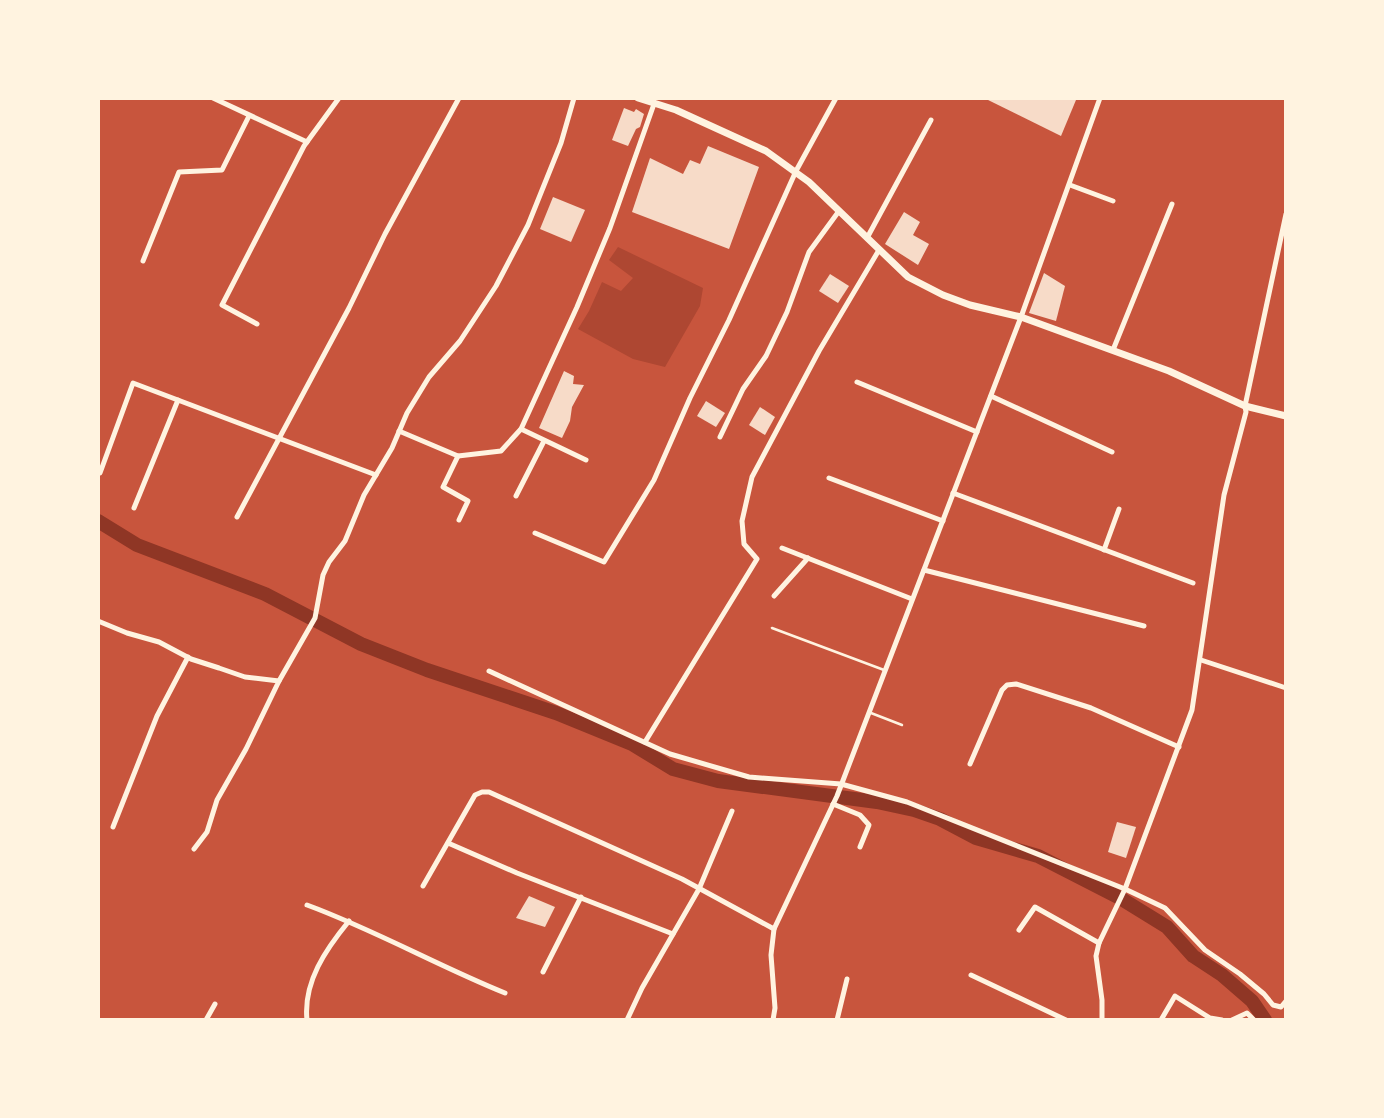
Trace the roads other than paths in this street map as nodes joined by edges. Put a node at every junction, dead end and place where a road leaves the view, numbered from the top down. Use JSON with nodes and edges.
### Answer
{"nodes":[{"id":1,"x":213,"y":98,"type":"edge"},
{"id":2,"x":339,"y":98,"type":"edge"},
{"id":3,"x":459,"y":98,"type":"edge"},
{"id":4,"x":574,"y":98,"type":"edge"},
{"id":5,"x":638,"y":98,"type":"edge"},
{"id":6,"x":836,"y":98,"type":"edge"},
{"id":7,"x":1100,"y":98,"type":"edge"},
{"id":8,"x":654,"y":104,"type":"junction"},
{"id":9,"x":249,"y":116,"type":"junction"},
{"id":10,"x":931,"y":120,"type":"dead end"},
{"id":11,"x":307,"y":142,"type":"junction"},
{"id":12,"x":796,"y":172,"type":"junction"},
{"id":13,"x":1070,"y":185,"type":"junction"},
{"id":14,"x":1113,"y":201,"type":"dead end"},
{"id":15,"x":1172,"y":204,"type":"dead end"},
{"id":16,"x":839,"y":211,"type":"junction"},
{"id":17,"x":1286,"y":214,"type":"edge"},
{"id":18,"x":867,"y":239,"type":"junction"},
{"id":19,"x":879,"y":250,"type":"junction"},
{"id":20,"x":143,"y":261,"type":"dead end"},
{"id":21,"x":1021,"y":317,"type":"junction"},
{"id":22,"x":257,"y":324,"type":"dead end"},
{"id":23,"x":1113,"y":350,"type":"junction"},
{"id":24,"x":857,"y":382,"type":"dead end"},
{"id":25,"x":991,"y":396,"type":"junction"},
{"id":26,"x":178,"y":400,"type":"junction"},
{"id":27,"x":1245,"y":406,"type":"junction"},
{"id":28,"x":1286,"y":416,"type":"edge"},
{"id":29,"x":521,"y":429,"type":"junction"},
{"id":30,"x":400,"y":430,"type":"junction"},
{"id":31,"x":977,"y":432,"type":"junction"},
{"id":32,"x":280,"y":438,"type":"junction"},
{"id":33,"x":720,"y":438,"type":"dead end"},
{"id":34,"x":544,"y":441,"type":"junction"},
{"id":35,"x":1112,"y":452,"type":"dead end"},
{"id":36,"x":458,"y":456,"type":"junction"},
{"id":37,"x":586,"y":460,"type":"dead end"},
{"id":38,"x":100,"y":473,"type":"dead end"},
{"id":39,"x":376,"y":475,"type":"junction"},
{"id":40,"x":829,"y":478,"type":"dead end"},
{"id":41,"x":953,"y":494,"type":"junction"},
{"id":42,"x":516,"y":496,"type":"dead end"},
{"id":43,"x":134,"y":508,"type":"dead end"},
{"id":44,"x":1119,"y":509,"type":"dead end"},
{"id":45,"x":237,"y":517,"type":"dead end"},
{"id":46,"x":459,"y":520,"type":"dead end"},
{"id":47,"x":943,"y":521,"type":"junction"},
{"id":48,"x":535,"y":533,"type":"dead end"},
{"id":49,"x":782,"y":548,"type":"dead end"},
{"id":50,"x":1104,"y":550,"type":"junction"},
{"id":51,"x":808,"y":558,"type":"junction"},
{"id":52,"x":923,"y":570,"type":"junction"},
{"id":53,"x":1193,"y":583,"type":"dead end"},
{"id":54,"x":774,"y":596,"type":"dead end"},
{"id":55,"x":912,"y":599,"type":"junction"},
{"id":56,"x":98,"y":621,"type":"edge"},
{"id":57,"x":1144,"y":626,"type":"dead end"},
{"id":58,"x":772,"y":628,"type":"dead end"},
{"id":59,"x":188,"y":657,"type":"junction"},
{"id":60,"x":1201,"y":660,"type":"junction"},
{"id":61,"x":884,"y":670,"type":"junction"},
{"id":62,"x":489,"y":671,"type":"dead end"},
{"id":63,"x":279,"y":681,"type":"junction"},
{"id":64,"x":1286,"y":688,"type":"edge"},
{"id":65,"x":868,"y":712,"type":"junction"},
{"id":66,"x":902,"y":726,"type":"dead end"},
{"id":67,"x":645,"y":742,"type":"junction"},
{"id":68,"x":1179,"y":747,"type":"junction"},
{"id":69,"x":970,"y":764,"type":"dead end"},
{"id":70,"x":841,"y":784,"type":"junction"},
{"id":71,"x":833,"y":804,"type":"junction"},
{"id":72,"x":732,"y":811,"type":"dead end"},
{"id":73,"x":113,"y":827,"type":"dead end"},
{"id":74,"x":448,"y":843,"type":"junction"},
{"id":75,"x":860,"y":847,"type":"dead end"},
{"id":76,"x":194,"y":849,"type":"dead end"},
{"id":77,"x":423,"y":886,"type":"dead end"},
{"id":78,"x":699,"y":889,"type":"junction"},
{"id":79,"x":1125,"y":889,"type":"junction"},
{"id":80,"x":581,"y":897,"type":"junction"},
{"id":81,"x":307,"y":905,"type":"dead end"},
{"id":82,"x":349,"y":921,"type":"junction"},
{"id":83,"x":774,"y":929,"type":"junction"},
{"id":84,"x":1019,"y":930,"type":"dead end"},
{"id":85,"x":673,"y":934,"type":"junction"},
{"id":86,"x":1099,"y":943,"type":"junction"},
{"id":87,"x":542,"y":972,"type":"dead end"},
{"id":88,"x":971,"y":975,"type":"dead end"},
{"id":89,"x":847,"y":979,"type":"dead end"},
{"id":90,"x":505,"y":993,"type":"dead end"},
{"id":91,"x":1286,"y":1001,"type":"edge"},
{"id":92,"x":215,"y":1004,"type":"dead end"},
{"id":93,"x":206,"y":1020,"type":"edge"},
{"id":94,"x":307,"y":1020,"type":"edge"},
{"id":95,"x":626,"y":1020,"type":"edge"},
{"id":96,"x":773,"y":1020,"type":"edge"},
{"id":97,"x":837,"y":1020,"type":"edge"},
{"id":98,"x":1066,"y":1020,"type":"edge"},
{"id":99,"x":1102,"y":1020,"type":"edge"},
{"id":100,"x":1161,"y":1020,"type":"edge"},
{"id":101,"x":1222,"y":1020,"type":"edge"},
{"id":102,"x":1232,"y":1020,"type":"edge"},
{"id":103,"x":1254,"y":1020,"type":"edge"}],
"edges":[{"from":1,"to":9,"type":"street"},
{"from":2,"to":11,"type":"street"},
{"from":3,"to":32,"type":"street"},
{"from":4,"to":30,"type":"street"},
{"from":5,"to":8,"type":"street"},
{"from":6,"to":12,"type":"street"},
{"from":7,"to":13,"type":"street"},
{"from":8,"to":12,"type":"street"},
{"from":8,"to":29,"type":"street"},
{"from":9,"to":11,"type":"street"},
{"from":9,"to":20,"type":"street"},
{"from":10,"to":18,"type":"street"},
{"from":11,"to":22,"type":"street"},
{"from":12,"to":16,"type":"street"},
{"from":12,"to":48,"type":"street"},
{"from":13,"to":14,"type":"street"},
{"from":13,"to":21,"type":"street"},
{"from":15,"to":23,"type":"street"},
{"from":16,"to":18,"type":"street"},
{"from":16,"to":33,"type":"street"},
{"from":17,"to":27,"type":"street"},
{"from":18,"to":19,"type":"street"},
{"from":19,"to":21,"type":"street"},
{"from":19,"to":67,"type":"street"},
{"from":21,"to":23,"type":"street"},
{"from":21,"to":25,"type":"street"},
{"from":23,"to":27,"type":"street"},
{"from":24,"to":31,"type":"street"},
{"from":25,"to":31,"type":"street"},
{"from":25,"to":35,"type":"street"},
{"from":26,"to":32,"type":"street"},
{"from":26,"to":38,"type":"street"},
{"from":26,"to":43,"type":"street"},
{"from":27,"to":28,"type":"street"},
{"from":27,"to":60,"type":"street"},
{"from":29,"to":34,"type":"street"},
{"from":29,"to":36,"type":"street"},
{"from":30,"to":36,"type":"street"},
{"from":30,"to":39,"type":"street"},
{"from":31,"to":41,"type":"street"},
{"from":32,"to":39,"type":"street"},
{"from":32,"to":45,"type":"street"},
{"from":34,"to":37,"type":"street"},
{"from":34,"to":42,"type":"street"},
{"from":36,"to":46,"type":"street"},
{"from":39,"to":63,"type":"street"},
{"from":40,"to":47,"type":"street"},
{"from":41,"to":47,"type":"street"},
{"from":41,"to":50,"type":"street"},
{"from":44,"to":50,"type":"street"},
{"from":47,"to":52,"type":"street"},
{"from":49,"to":51,"type":"street"},
{"from":50,"to":53,"type":"street"},
{"from":51,"to":54,"type":"street"},
{"from":51,"to":55,"type":"street"},
{"from":52,"to":55,"type":"street"},
{"from":52,"to":57,"type":"street"},
{"from":55,"to":61,"type":"street"},
{"from":56,"to":59,"type":"street"},
{"from":58,"to":61,"type":"lane"},
{"from":59,"to":63,"type":"street"},
{"from":59,"to":73,"type":"street"},
{"from":60,"to":64,"type":"street"},
{"from":60,"to":68,"type":"street"},
{"from":61,"to":65,"type":"street"},
{"from":62,"to":67,"type":"street"},
{"from":63,"to":76,"type":"street"},
{"from":65,"to":66,"type":"lane"},
{"from":65,"to":70,"type":"street"},
{"from":67,"to":70,"type":"street"},
{"from":68,"to":69,"type":"street"},
{"from":68,"to":79,"type":"street"},
{"from":70,"to":71,"type":"street"},
{"from":70,"to":79,"type":"street"},
{"from":71,"to":75,"type":"street"},
{"from":71,"to":83,"type":"street"},
{"from":72,"to":78,"type":"street"},
{"from":74,"to":77,"type":"street"},
{"from":74,"to":78,"type":"street"},
{"from":74,"to":80,"type":"street"},
{"from":78,"to":83,"type":"street"},
{"from":78,"to":85,"type":"street"},
{"from":79,"to":86,"type":"street"},
{"from":79,"to":91,"type":"street"},
{"from":80,"to":85,"type":"street"},
{"from":80,"to":87,"type":"street"},
{"from":81,"to":82,"type":"street"},
{"from":82,"to":90,"type":"street"},
{"from":82,"to":94,"type":"street"},
{"from":83,"to":96,"type":"street"},
{"from":84,"to":86,"type":"street"},
{"from":85,"to":95,"type":"street"},
{"from":86,"to":99,"type":"street"},
{"from":88,"to":98,"type":"street"},
{"from":89,"to":97,"type":"street"},
{"from":92,"to":93,"type":"street"},
{"from":100,"to":101,"type":"street"},
{"from":102,"to":103,"type":"street"}]}
